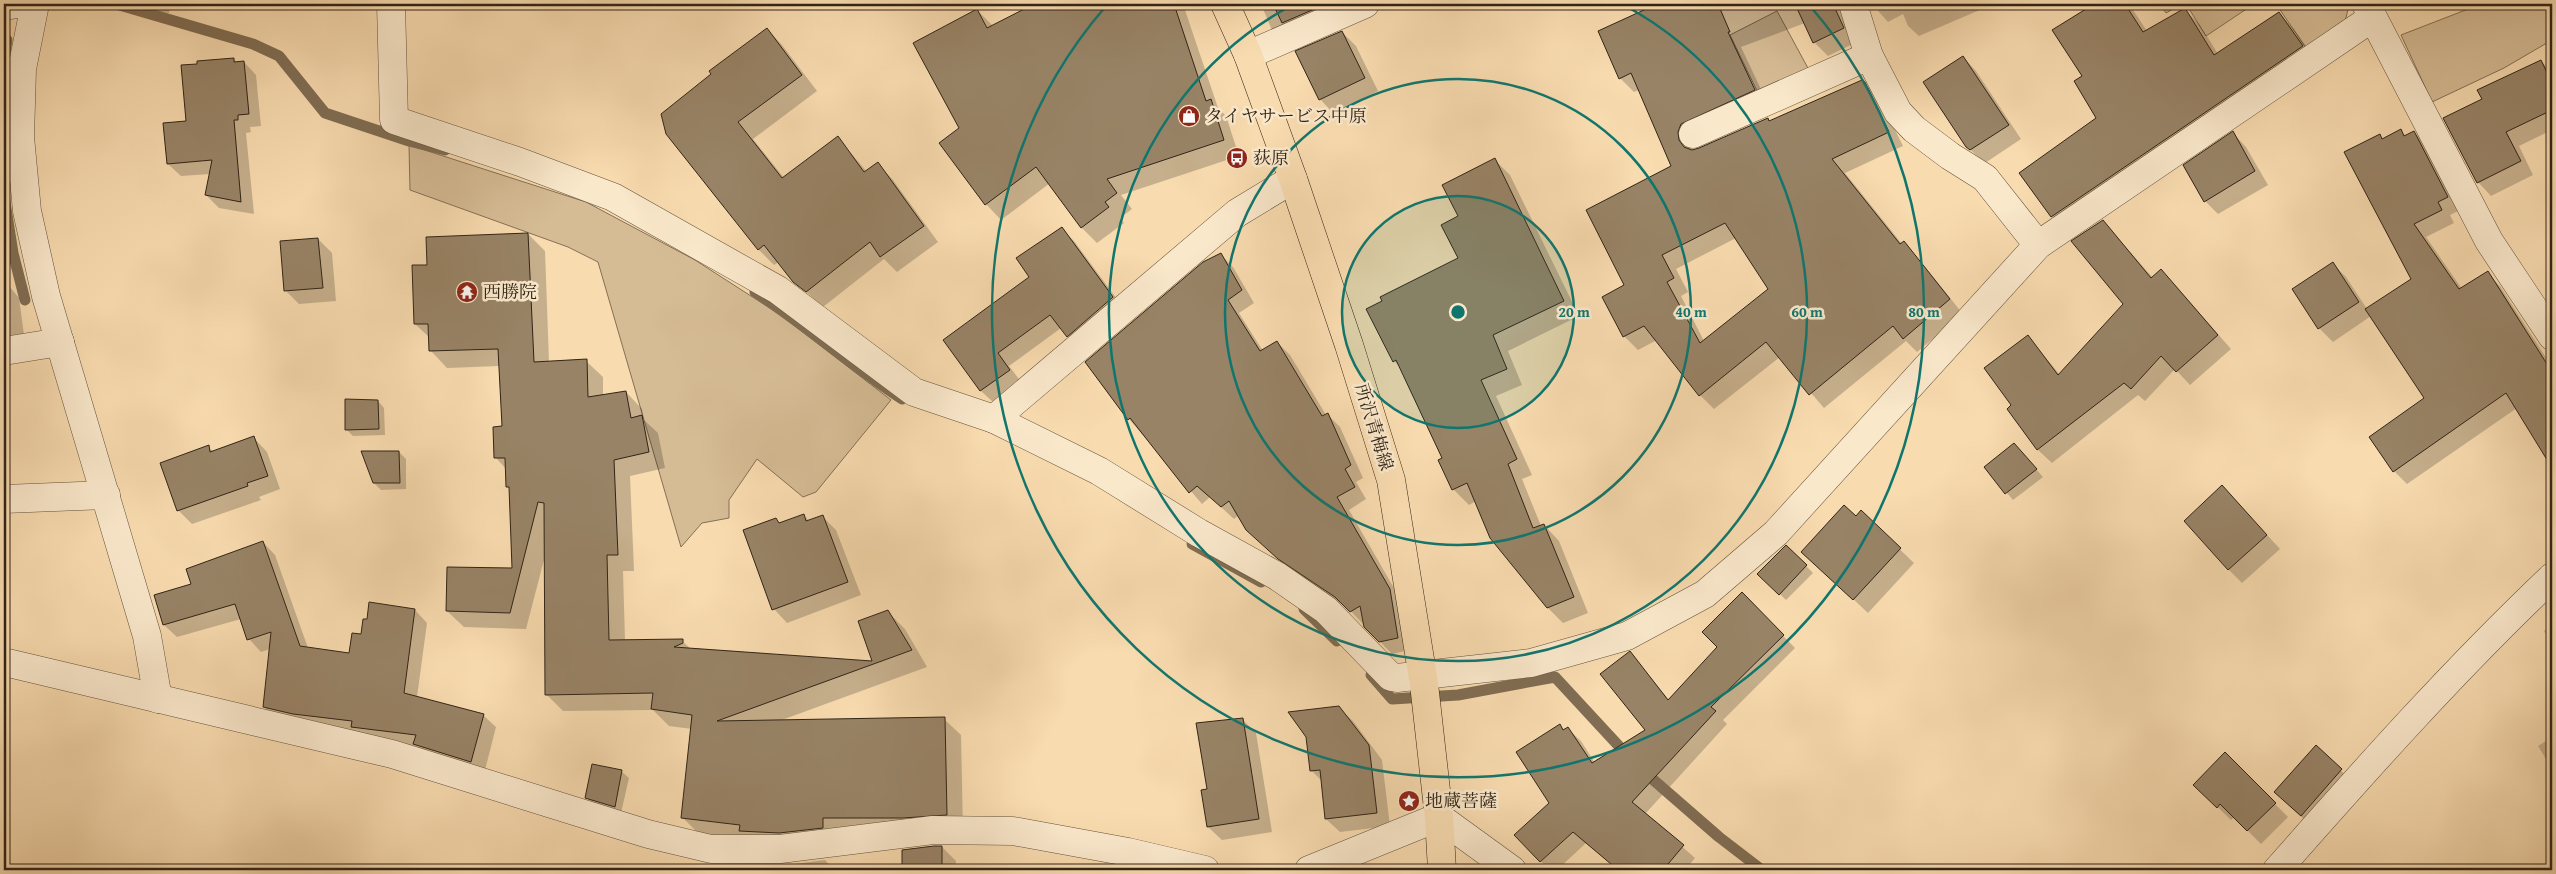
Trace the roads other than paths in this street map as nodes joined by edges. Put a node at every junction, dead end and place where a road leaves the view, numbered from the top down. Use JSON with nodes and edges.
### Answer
{"nodes":[{"id":1,"x":18,"y":4,"type":"edge"},
{"id":2,"x":35,"y":4,"type":"edge"},
{"id":3,"x":391,"y":4,"type":"edge"},
{"id":4,"x":1225,"y":4,"type":"edge"},
{"id":5,"x":1365,"y":4,"type":"edge"},
{"id":6,"x":1853,"y":4,"type":"edge"},
{"id":7,"x":4,"y":6,"type":"edge"},
{"id":8,"x":2369,"y":11,"type":"edge"},
{"id":9,"x":1248,"y":55,"type":"junction"},
{"id":10,"x":1868,"y":56,"type":"junction"},
{"id":11,"x":1693,"y":134,"type":"dead end"},
{"id":12,"x":1293,"y":179,"type":"junction"},
{"id":13,"x":2038,"y":245,"type":"junction"},
{"id":14,"x":2552,"y":336,"type":"edge"},
{"id":15,"x":60,"y":342,"type":"junction"},
{"id":16,"x":4,"y":351,"type":"edge"},
{"id":17,"x":994,"y":419,"type":"junction"},
{"id":18,"x":106,"y":495,"type":"junction"},
{"id":19,"x":4,"y":499,"type":"edge"},
{"id":20,"x":2552,"y":577,"type":"edge"},
{"id":21,"x":4,"y":662,"type":"edge"},
{"id":22,"x":1424,"y":679,"type":"junction"},
{"id":23,"x":158,"y":698,"type":"junction"},
{"id":24,"x":1440,"y":817,"type":"junction"},
{"id":25,"x":1205,"y":870,"type":"edge"},
{"id":26,"x":1309,"y":870,"type":"edge"},
{"id":27,"x":1442,"y":870,"type":"edge"},
{"id":28,"x":1512,"y":870,"type":"edge"},
{"id":29,"x":2277,"y":870,"type":"edge"}],
"edges":[{"from":1,"to":7,"type":"street"},
{"from":2,"to":15,"type":"street"},
{"from":3,"to":17,"type":"street"},
{"from":4,"to":9,"type":"main road","name":"所沢青梅線"},
{"from":5,"to":9,"type":"street"},
{"from":6,"to":10,"type":"street"},
{"from":8,"to":13,"type":"street"},
{"from":8,"to":14,"type":"street"},
{"from":9,"to":12,"type":"main road","name":"所沢青梅線"},
{"from":10,"to":11,"type":"street"},
{"from":10,"to":13,"type":"street"},
{"from":12,"to":17,"type":"street"},
{"from":12,"to":22,"type":"main road","name":"所沢青梅線"},
{"from":13,"to":22,"type":"street"},
{"from":15,"to":16,"type":"street"},
{"from":15,"to":18,"type":"street"},
{"from":17,"to":22,"type":"street"},
{"from":18,"to":19,"type":"street"},
{"from":18,"to":23,"type":"street"},
{"from":20,"to":29,"type":"street"},
{"from":21,"to":23,"type":"street"},
{"from":22,"to":24,"type":"main road","name":"所沢青梅線"},
{"from":23,"to":25,"type":"street"},
{"from":24,"to":26,"type":"street"},
{"from":24,"to":27,"type":"main road","name":"所沢青梅線"},
{"from":24,"to":28,"type":"street"}]}
